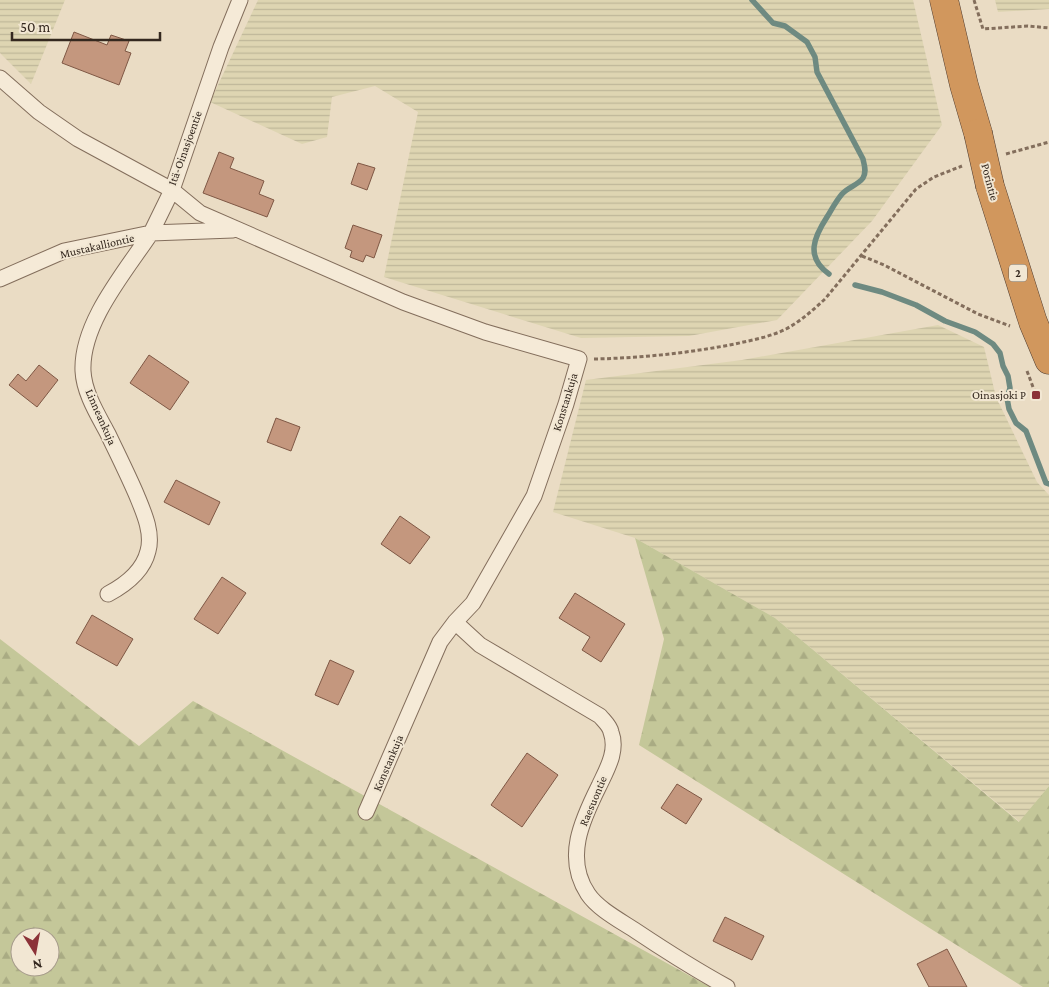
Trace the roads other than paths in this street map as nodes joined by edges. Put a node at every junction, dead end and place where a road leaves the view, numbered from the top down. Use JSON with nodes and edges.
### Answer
{"nodes":[{"id":1,"x":240,"y":0,"type":"edge"},
{"id":2,"x":944,"y":0,"type":"edge"},
{"id":3,"x":0,"y":78,"type":"edge"},
{"id":4,"x":172,"y":190,"type":"junction"},
{"id":5,"x":239,"y":230,"type":"junction"},
{"id":6,"x":151,"y":233,"type":"junction"},
{"id":7,"x":0,"y":279,"type":"edge"},
{"id":8,"x":1037,"y":364,"type":"edge"},
{"id":9,"x":108,"y":594,"type":"dead end"},
{"id":10,"x":454,"y":622,"type":"junction"},
{"id":11,"x":366,"y":812,"type":"dead end"},
{"id":12,"x":727,"y":987,"type":"edge"}],
"edges":[{"from":1,"to":4,"type":"street","name":"Itä-Oinasjoentie"},
{"from":2,"to":8,"type":"highway","name":"Porintie","number":"2","bridge":true},
{"from":3,"to":4,"type":"street","name":"Itä-Oinasjoentie"},
{"from":4,"to":5,"type":"street","name":"Konstankuja"},
{"from":4,"to":6,"type":"street","name":"Mustakalliontie"},
{"from":5,"to":6,"type":"street"},
{"from":5,"to":10,"type":"street","name":"Konstankuja"},
{"from":6,"to":7,"type":"street","name":"Mustakalliontie"},
{"from":6,"to":9,"type":"street","name":"Linneankuja"},
{"from":10,"to":11,"type":"street","name":"Konstankuja"},
{"from":10,"to":12,"type":"street","name":"Raesuontie"}]}
